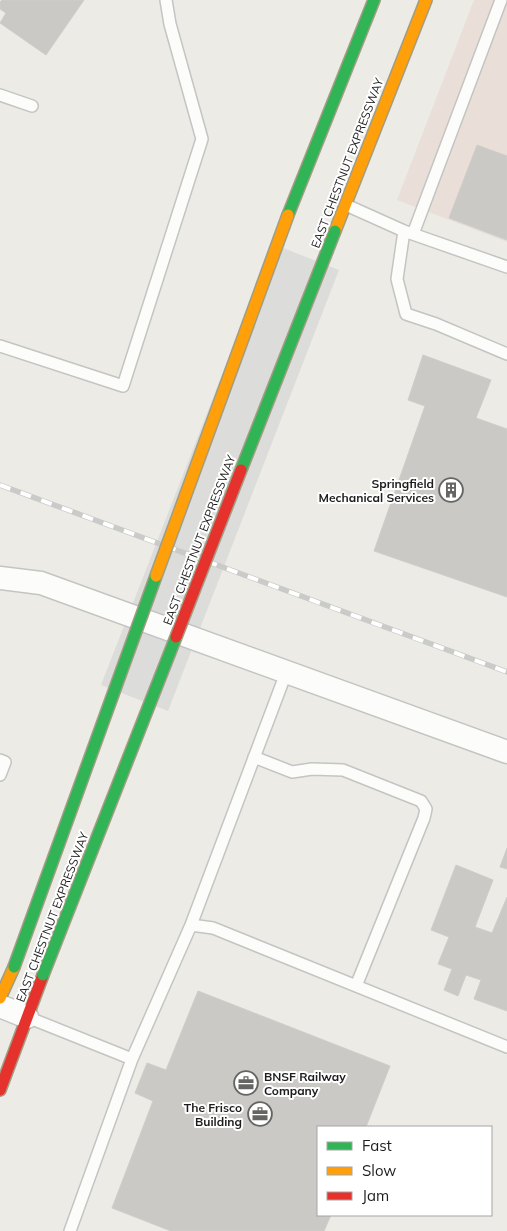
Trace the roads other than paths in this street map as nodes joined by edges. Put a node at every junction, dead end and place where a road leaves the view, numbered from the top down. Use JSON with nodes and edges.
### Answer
{"nodes":[{"id":1,"x":166,"y":0,"type":"edge"},
{"id":2,"x":374,"y":0,"type":"edge"},
{"id":3,"x":426,"y":0,"type":"edge"},
{"id":4,"x":501,"y":0,"type":"edge"},
{"id":5,"x":0,"y":95,"type":"edge"},
{"id":6,"x":32,"y":106,"type":"dead end"},
{"id":7,"x":346,"y":205,"type":"junction"},
{"id":8,"x":408,"y":232,"type":"junction"},
{"id":9,"x":507,"y":266,"type":"edge"},
{"id":10,"x":0,"y":346,"type":"edge"},
{"id":11,"x":507,"y":354,"type":"edge"},
{"id":12,"x":0,"y":578,"type":"edge"},
{"id":13,"x":286,"y":673,"type":"junction"},
{"id":14,"x":507,"y":752,"type":"edge"},
{"id":15,"x":254,"y":757,"type":"junction"},
{"id":16,"x":2,"y":761,"type":"edge"},
{"id":17,"x":0,"y":775,"type":"edge"},
{"id":18,"x":191,"y":925,"type":"junction"},
{"id":19,"x":356,"y":986,"type":"junction"},
{"id":20,"x":0,"y":998,"type":"edge"},
{"id":21,"x":0,"y":1006,"type":"edge"},
{"id":22,"x":28,"y":1017,"type":"junction"},
{"id":23,"x":507,"y":1046,"type":"edge"},
{"id":24,"x":132,"y":1059,"type":"junction"},
{"id":25,"x":0,"y":1090,"type":"edge"},
{"id":26,"x":70,"y":1231,"type":"edge"}],
"edges":[{"from":1,"to":10,"type":"lane"},
{"from":2,"to":20,"type":"main road","name":"EAST CHESTNUT EXPRESSWAY","bridge":true},
{"from":3,"to":7,"type":"main road","name":"EAST CHESTNUT EXPRESSWAY"},
{"from":4,"to":8,"type":"lane"},
{"from":5,"to":6,"type":"lane"},
{"from":7,"to":8,"type":"lane"},
{"from":7,"to":22,"type":"main road","name":"EAST CHESTNUT EXPRESSWAY","bridge":true},
{"from":8,"to":9,"type":"lane"},
{"from":8,"to":11,"type":"lane"},
{"from":12,"to":13,"type":"street"},
{"from":13,"to":14,"type":"street"},
{"from":13,"to":15,"type":"lane"},
{"from":15,"to":18,"type":"lane"},
{"from":15,"to":19,"type":"lane"},
{"from":16,"to":17,"type":"lane"},
{"from":18,"to":19,"type":"lane"},
{"from":18,"to":24,"type":"lane"},
{"from":19,"to":23,"type":"lane"},
{"from":21,"to":22,"type":"street"},
{"from":22,"to":24,"type":"lane"},
{"from":22,"to":25,"type":"main road","name":"EAST CHESTNUT EXPRESSWAY"},
{"from":24,"to":26,"type":"lane"}]}
